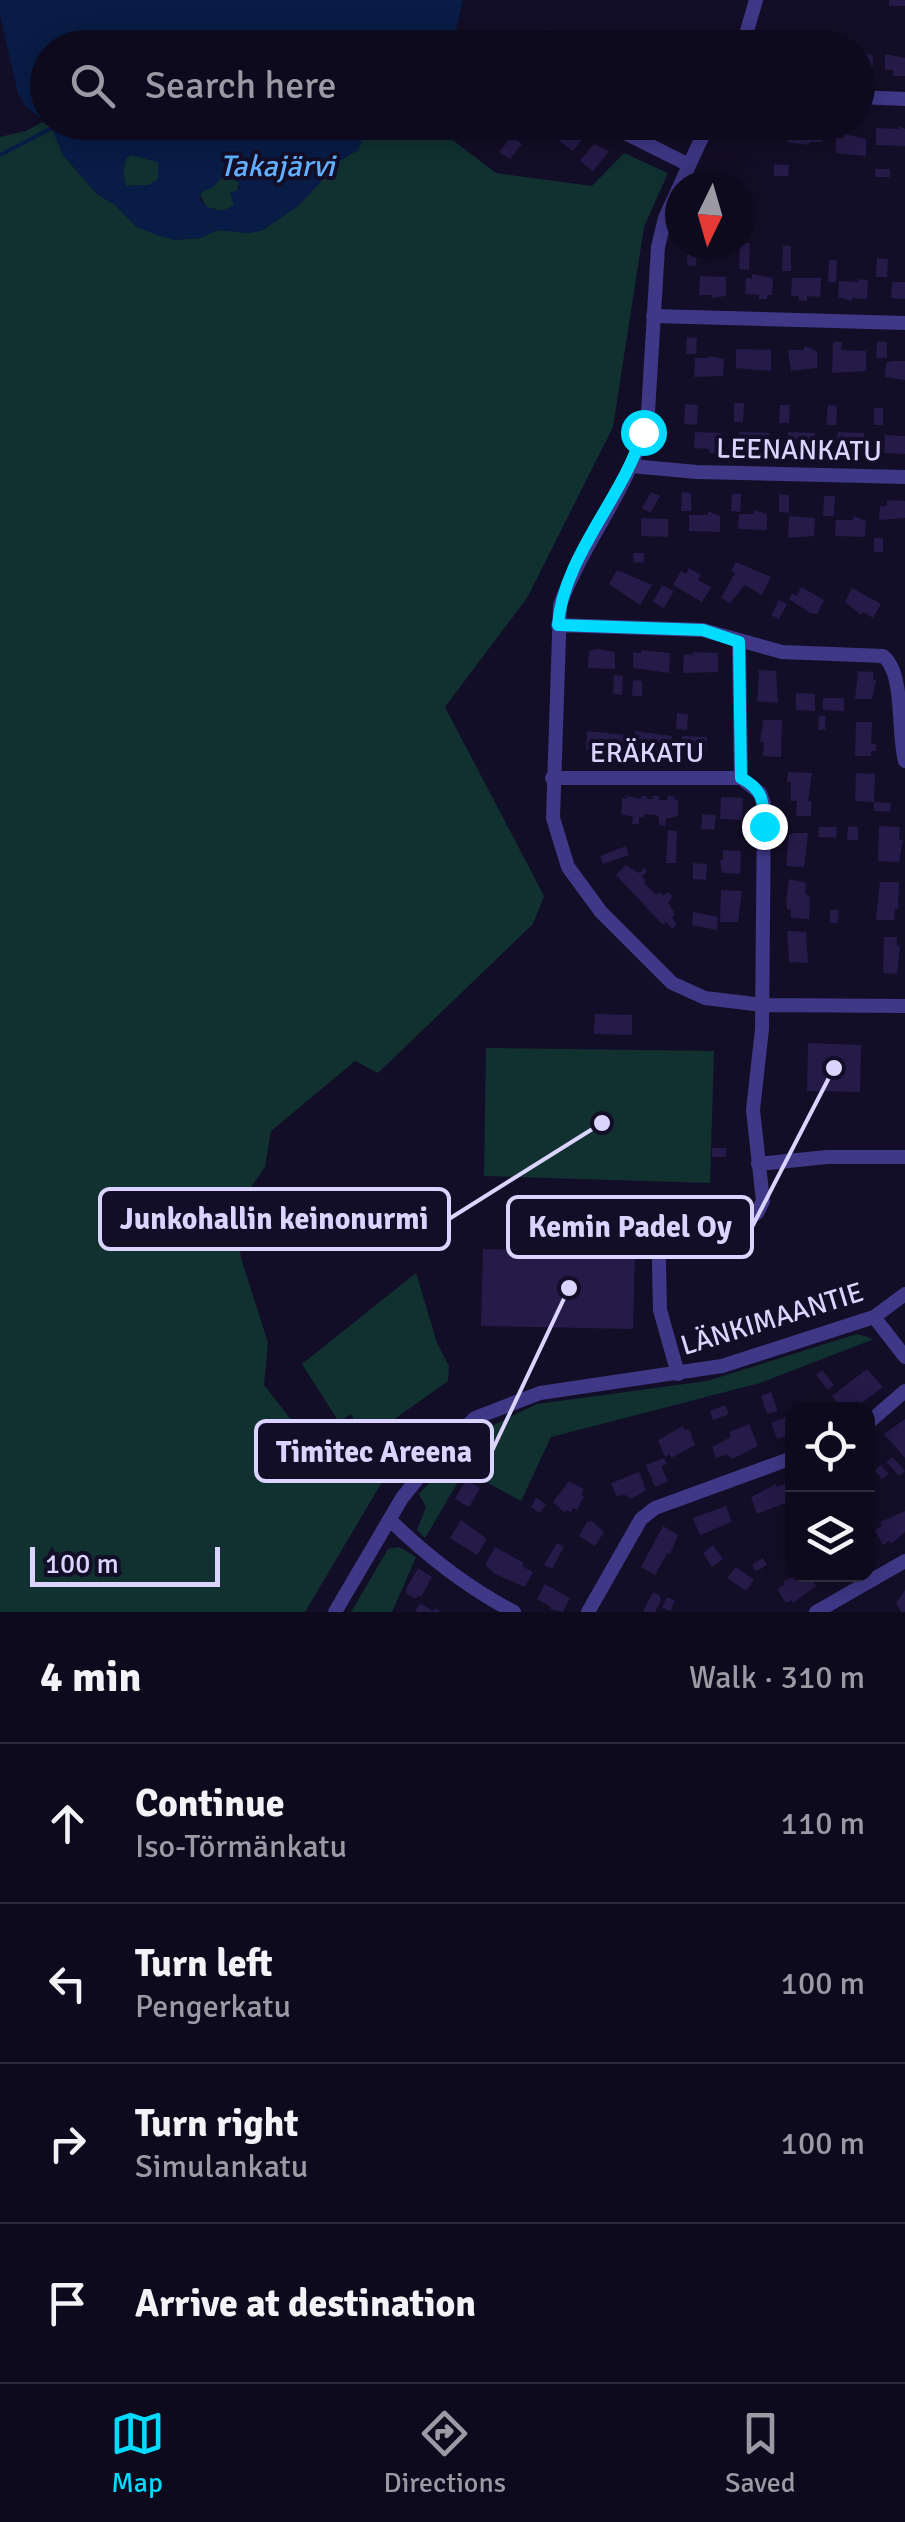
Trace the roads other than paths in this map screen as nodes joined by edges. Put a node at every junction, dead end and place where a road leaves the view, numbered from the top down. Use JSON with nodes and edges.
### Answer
{"nodes":[{"id":1,"x":756,"y":0,"type":"edge"},
{"id":2,"x":747,"y":30,"type":"edge"},
{"id":3,"x":875,"y":98,"type":"edge"},
{"id":4,"x":905,"y":99,"type":"edge"},
{"id":5,"x":641,"y":140,"type":"edge"},
{"id":6,"x":700,"y":140,"type":"edge"},
{"id":7,"x":688,"y":165,"type":"junction"},
{"id":8,"x":652,"y":316,"type":"junction"},
{"id":9,"x":905,"y":323,"type":"edge"},
{"id":10,"x":631,"y":466,"type":"junction"},
{"id":11,"x":905,"y":478,"type":"edge"},
{"id":12,"x":558,"y":625,"type":"junction"},
{"id":13,"x":739,"y":642,"type":"junction"},
{"id":14,"x":905,"y":761,"type":"edge"},
{"id":15,"x":552,"y":778,"type":"junction"},
{"id":16,"x":741,"y":778,"type":"junction"},
{"id":17,"x":762,"y":1005,"type":"junction"},
{"id":18,"x":905,"y":1006,"type":"edge"},
{"id":19,"x":905,"y":1158,"type":"edge"},
{"id":20,"x":758,"y":1164,"type":"junction"},
{"id":21,"x":905,"y":1294,"type":"edge"},
{"id":22,"x":874,"y":1318,"type":"junction"},
{"id":23,"x":905,"y":1358,"type":"edge"},
{"id":24,"x":678,"y":1374,"type":"junction"},
{"id":25,"x":905,"y":1391,"type":"edge"},
{"id":26,"x":875,"y":1416,"type":"edge"},
{"id":27,"x":785,"y":1461,"type":"edge"},
{"id":28,"x":390,"y":1520,"type":"junction"},
{"id":29,"x":905,"y":1561,"type":"edge"},
{"id":30,"x":335,"y":1612,"type":"edge"},
{"id":31,"x":514,"y":1612,"type":"edge"},
{"id":32,"x":588,"y":1612,"type":"edge"},
{"id":33,"x":816,"y":1612,"type":"edge"}],
"edges":[{"from":1,"to":2,"type":"street"},
{"from":3,"to":4,"type":"street"},
{"from":5,"to":7,"type":"street"},
{"from":6,"to":7,"type":"street"},
{"from":7,"to":8,"type":"street"},
{"from":8,"to":9,"type":"street"},
{"from":8,"to":10,"type":"street"},
{"from":10,"to":11,"type":"street","name":"LEENANKATU"},
{"from":10,"to":12,"type":"street"},
{"from":12,"to":13,"type":"street"},
{"from":12,"to":15,"type":"street"},
{"from":13,"to":14,"type":"street"},
{"from":13,"to":16,"type":"street"},
{"from":15,"to":16,"type":"street","name":"ERÄKATU"},
{"from":15,"to":17,"type":"street"},
{"from":16,"to":17,"type":"street"},
{"from":17,"to":18,"type":"street"},
{"from":17,"to":20,"type":"street"},
{"from":19,"to":20,"type":"street"},
{"from":20,"to":24,"type":"street"},
{"from":21,"to":22,"type":"street","name":"LÄNKIMAANTIE"},
{"from":22,"to":23,"type":"street"},
{"from":22,"to":24,"type":"street","name":"LÄNKIMAANTIE"},
{"from":24,"to":28,"type":"street","name":"LÄNKIMAANTIE"},
{"from":25,"to":26,"type":"street"},
{"from":27,"to":32,"type":"street"},
{"from":28,"to":30,"type":"street","name":"LÄNKIMAANTIE"},
{"from":28,"to":31,"type":"street"},
{"from":29,"to":33,"type":"street"}]}
